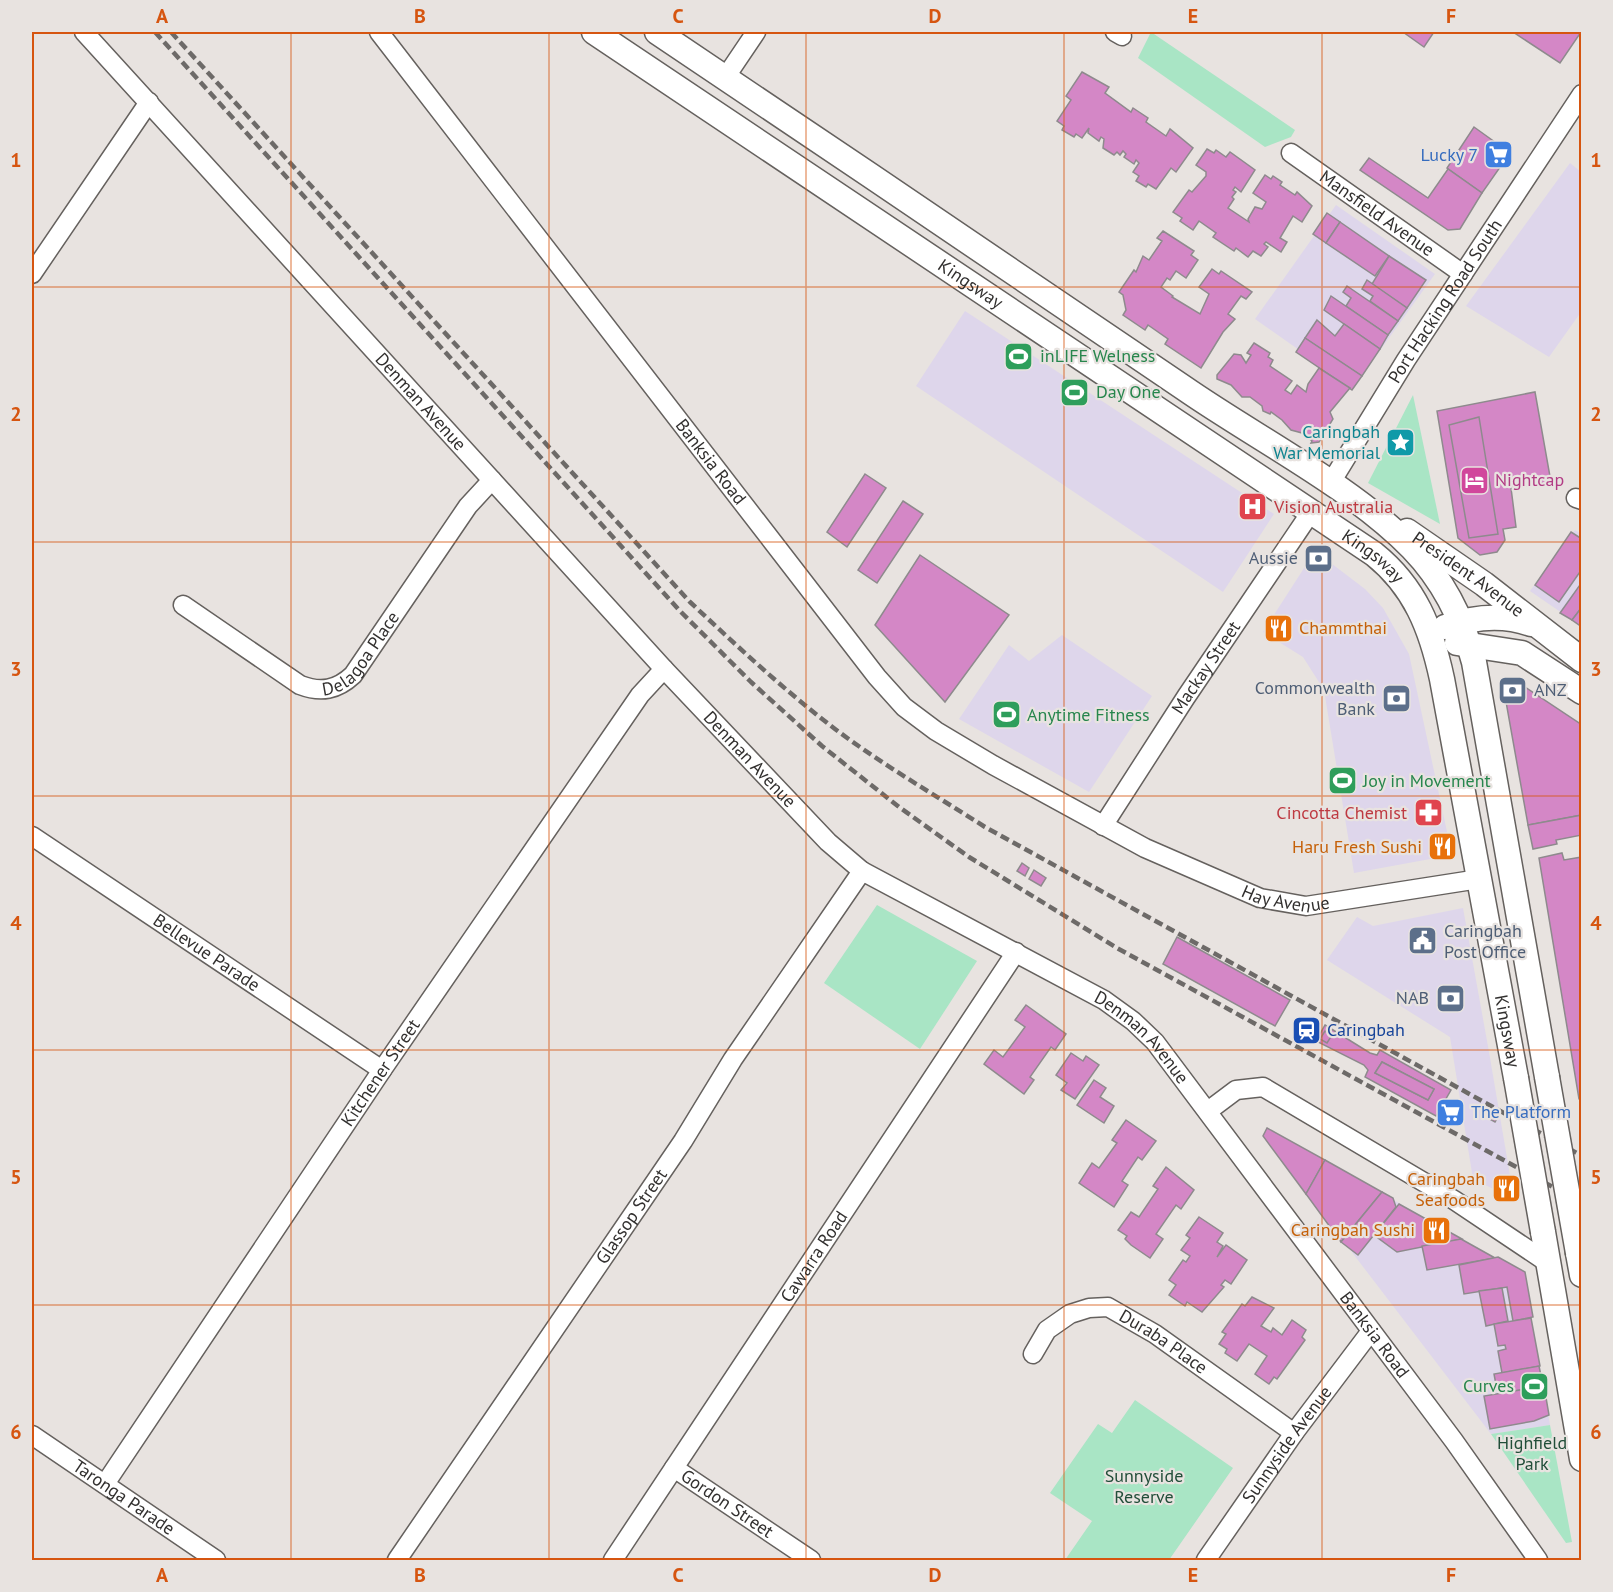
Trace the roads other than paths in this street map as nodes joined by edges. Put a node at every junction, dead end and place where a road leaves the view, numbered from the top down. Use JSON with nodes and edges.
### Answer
{"nodes":[{"id":1,"x":84,"y":32,"type":"edge"},
{"id":2,"x":379,"y":32,"type":"edge"},
{"id":3,"x":594,"y":32,"type":"edge"},
{"id":4,"x":657,"y":32,"type":"edge"},
{"id":5,"x":756,"y":32,"type":"edge"},
{"id":6,"x":725,"y":78,"type":"junction"},
{"id":7,"x":1581,"y":94,"type":"edge"},
{"id":8,"x":149,"y":102,"type":"junction"},
{"id":9,"x":707,"y":107,"type":"junction"},
{"id":10,"x":1291,"y":153,"type":"dead end"},
{"id":11,"x":32,"y":274,"type":"edge"},
{"id":12,"x":1463,"y":274,"type":"junction"},
{"id":13,"x":492,"y":480,"type":"junction"},
{"id":14,"x":1334,"y":487,"type":"junction"},
{"id":15,"x":1311,"y":512,"type":"junction"},
{"id":16,"x":183,"y":605,"type":"dead end"},
{"id":17,"x":1460,"y":622,"type":"junction"},
{"id":18,"x":1534,"y":625,"type":"junction"},
{"id":19,"x":1430,"y":632,"type":"junction"},
{"id":20,"x":1471,"y":647,"type":"junction"},
{"id":21,"x":1581,"y":660,"type":"edge"},
{"id":22,"x":664,"y":669,"type":"junction"},
{"id":23,"x":1581,"y":692,"type":"edge"},
{"id":24,"x":1103,"y":826,"type":"junction"},
{"id":25,"x":32,"y":836,"type":"edge"},
{"id":26,"x":862,"y":871,"type":"junction"},
{"id":27,"x":1512,"y":873,"type":"junction"},
{"id":28,"x":1479,"y":879,"type":"junction"},
{"id":29,"x":1016,"y":952,"type":"junction"},
{"id":30,"x":382,"y":1070,"type":"junction"},
{"id":31,"x":1208,"y":1111,"type":"junction"},
{"id":32,"x":1548,"y":1263,"type":"junction"},
{"id":33,"x":1580,"y":1264,"type":"edge"},
{"id":34,"x":1371,"y":1330,"type":"junction"},
{"id":35,"x":1034,"y":1354,"type":"dead end"},
{"id":36,"x":1294,"y":1434,"type":"junction"},
{"id":37,"x":32,"y":1435,"type":"edge"},
{"id":38,"x":1581,"y":1459,"type":"edge"},
{"id":39,"x":674,"y":1468,"type":"junction"},
{"id":40,"x":105,"y":1484,"type":"junction"},
{"id":41,"x":216,"y":1560,"type":"edge"},
{"id":42,"x":397,"y":1560,"type":"edge"},
{"id":43,"x":613,"y":1560,"type":"edge"},
{"id":44,"x":811,"y":1560,"type":"edge"},
{"id":45,"x":1206,"y":1560,"type":"edge"},
{"id":46,"x":1538,"y":1560,"type":"edge"}],
"edges":[{"from":1,"to":8,"type":"street","name":"Denman Avenue"},
{"from":2,"to":24,"type":"street","name":"Banksia Road"},
{"from":3,"to":9,"type":"main road","name":"Kingsway"},
{"from":4,"to":6,"type":"main road","name":"Kingsway"},
{"from":5,"to":6,"type":"street"},
{"from":6,"to":9,"type":"main road"},
{"from":6,"to":14,"type":"main road","name":"Kingsway"},
{"from":7,"to":12,"type":"street","name":"Port Hacking Road South"},
{"from":8,"to":11,"type":"street"},
{"from":8,"to":13,"type":"street","name":"Denman Avenue"},
{"from":9,"to":15,"type":"main road","name":"Kingsway"},
{"from":10,"to":12,"type":"street","name":"Mansfield Avenue"},
{"from":12,"to":14,"type":"street","name":"Port Hacking Road South"},
{"from":13,"to":16,"type":"street","name":"Delagoa Place"},
{"from":13,"to":22,"type":"street","name":"Denman Avenue"},
{"from":14,"to":15,"type":"main road","name":"Port Hacking Road South"},
{"from":14,"to":17,"type":"main road","name":"Kingsway"},
{"from":14,"to":18,"type":"main road","name":"President Avenue"},
{"from":15,"to":19,"type":"main road","name":"Kingsway"},
{"from":15,"to":24,"type":"street","name":"Mackay Street"},
{"from":17,"to":18,"type":"main road","name":"President Avenue"},
{"from":17,"to":19,"type":"main road","name":"President Avenue"},
{"from":17,"to":20,"type":"main road","name":"Kingsway"},
{"from":18,"to":21,"type":"main road","name":"President Avenue"},
{"from":19,"to":20,"type":"main road"},
{"from":19,"to":28,"type":"main road","name":"Kingsway"},
{"from":20,"to":23,"type":"main road"},
{"from":20,"to":27,"type":"main road","name":"Kingsway"},
{"from":22,"to":26,"type":"street","name":"Denman Avenue"},
{"from":22,"to":30,"type":"street","name":"Kitchener Street"},
{"from":24,"to":28,"type":"street","name":"Hay Avenue"},
{"from":25,"to":30,"type":"street","name":"Bellevue Parade"},
{"from":26,"to":29,"type":"street","name":"Denman Avenue"},
{"from":26,"to":42,"type":"street","name":"Glassop Street"},
{"from":27,"to":28,"type":"main road"},
{"from":27,"to":33,"type":"main road","name":"Kingsway","bridge":true},
{"from":28,"to":32,"type":"main road","name":"Kingsway","bridge":true},
{"from":29,"to":31,"type":"street","name":"Denman Avenue"},
{"from":29,"to":39,"type":"street","name":"Cawarra Road"},
{"from":30,"to":40,"type":"street","name":"Kitchener Street"},
{"from":31,"to":32,"type":"street"},
{"from":31,"to":34,"type":"street","name":"Banksia Road"},
{"from":32,"to":38,"type":"main road","name":"Kingsway"},
{"from":34,"to":36,"type":"street","name":"Sunnyside Avenue"},
{"from":34,"to":46,"type":"street","name":"Banksia Road"},
{"from":35,"to":36,"type":"street","name":"Duraba Place"},
{"from":36,"to":45,"type":"street","name":"Sunnyside Avenue"},
{"from":37,"to":40,"type":"street","name":"Taronga Parade"},
{"from":39,"to":43,"type":"street","name":"Cawarra Road"},
{"from":39,"to":44,"type":"street","name":"Gordon Street"},
{"from":40,"to":41,"type":"street","name":"Taronga Parade"}]}
